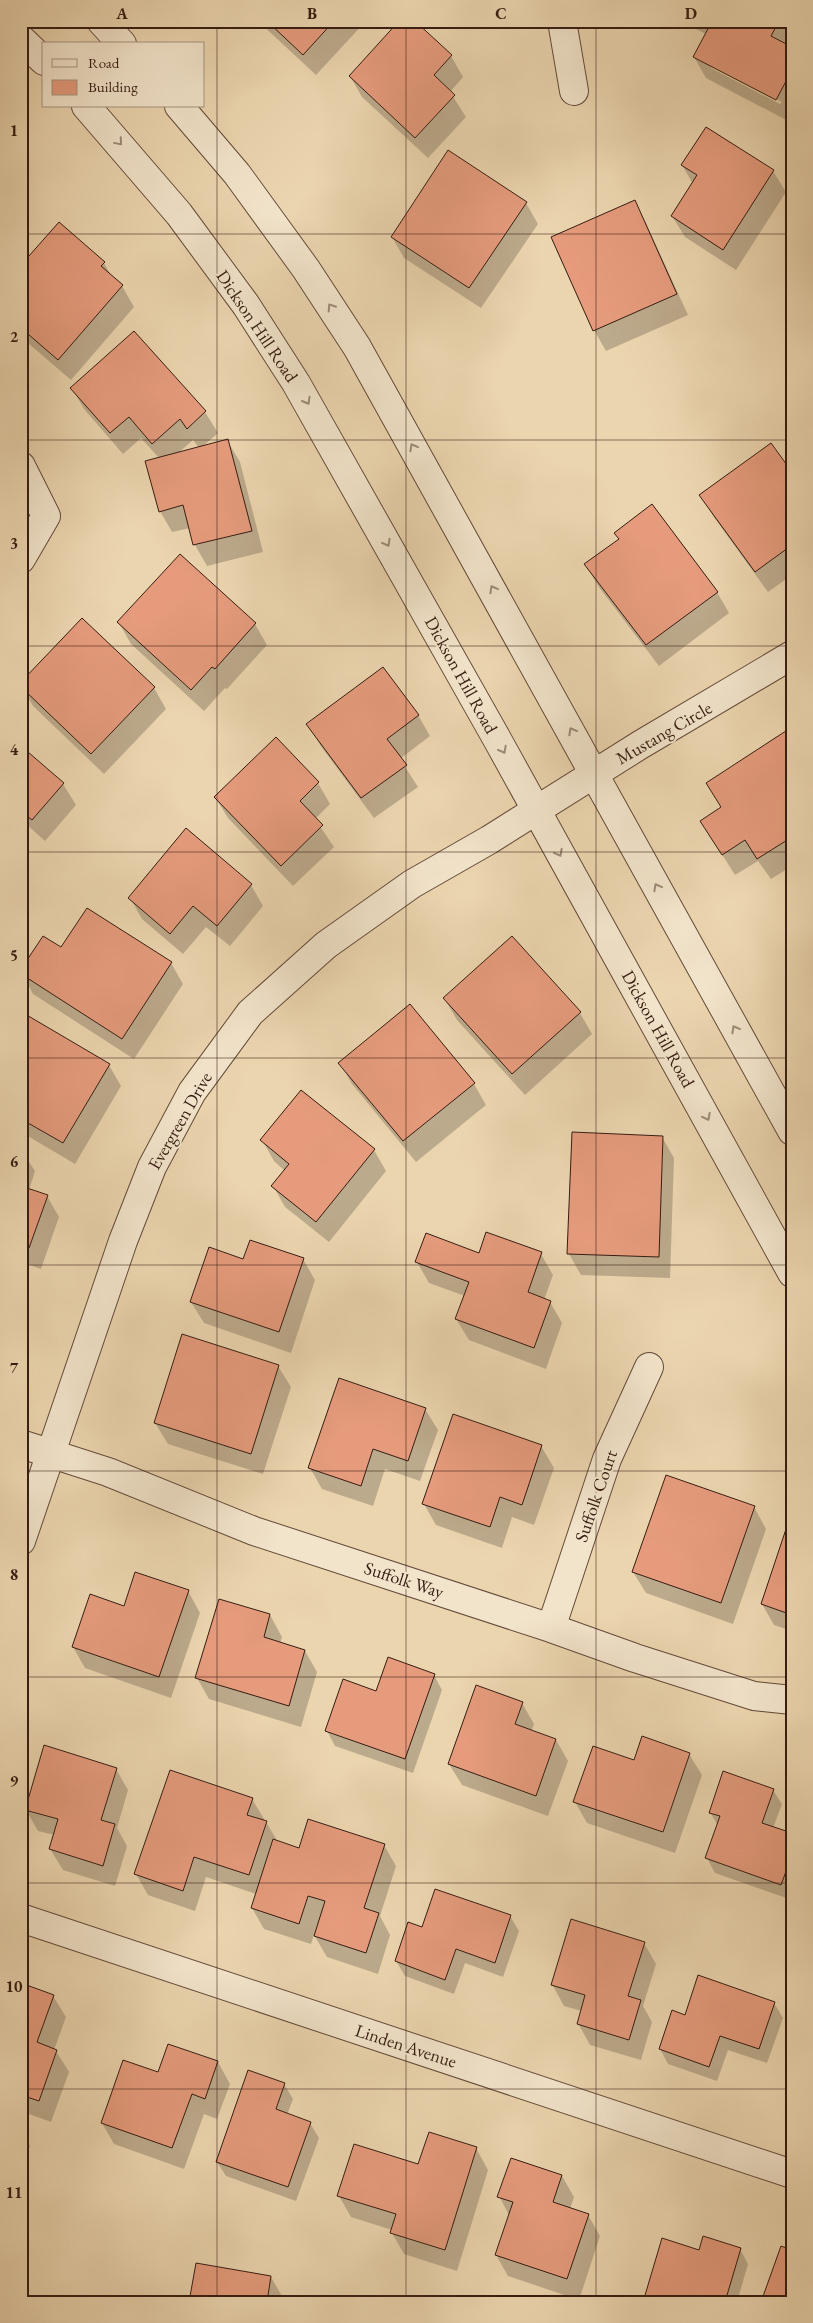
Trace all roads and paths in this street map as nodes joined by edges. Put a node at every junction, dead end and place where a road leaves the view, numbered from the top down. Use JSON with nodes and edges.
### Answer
{"nodes":[{"id":1,"x":101,"y":21,"type":"edge"},
{"id":2,"x":562,"y":21,"type":"edge"},
{"id":3,"x":21,"y":39,"type":"edge"},
{"id":4,"x":120,"y":42,"type":"edge"},
{"id":5,"x":42,"y":59,"type":"edge"},
{"id":6,"x":574,"y":92,"type":"dead end"},
{"id":7,"x":88,"y":108,"type":"edge"},
{"id":8,"x":181,"y":108,"type":"edge"},
{"id":9,"x":21,"y":466,"type":"edge"},
{"id":10,"x":21,"y":559,"type":"edge"},
{"id":11,"x":792,"y":655,"type":"edge"},
{"id":12,"x":595,"y":774,"type":"junction"},
{"id":13,"x":535,"y":810,"type":"junction"},
{"id":14,"x":792,"y":1131,"type":"edge"},
{"id":15,"x":792,"y":1273,"type":"edge"},
{"id":16,"x":648,"y":1367,"type":"dead end"},
{"id":17,"x":21,"y":1444,"type":"edge"},
{"id":18,"x":51,"y":1453,"type":"junction"},
{"id":19,"x":21,"y":1541,"type":"edge"},
{"id":20,"x":552,"y":1628,"type":"junction"},
{"id":21,"x":792,"y":1700,"type":"edge"},
{"id":22,"x":21,"y":1918,"type":"edge"},
{"id":23,"x":792,"y":2174,"type":"edge"}],
"edges":[{"from":1,"to":4,"type":"street"},
{"from":2,"to":6,"type":"street"},
{"from":3,"to":5,"type":"street"},
{"from":7,"to":13,"type":"street","name":"Dickson Hill Road","one_way":true},
{"from":12,"to":8,"type":"street","one_way":true},
{"from":9,"to":10,"type":"street"},
{"from":11,"to":12,"type":"street","name":"Mustang Circle"},
{"from":12,"to":13,"type":"street","name":"Mustang Circle"},
{"from":14,"to":12,"type":"street","one_way":true},
{"from":13,"to":15,"type":"street","name":"Dickson Hill Road","one_way":true},
{"from":13,"to":18,"type":"street","name":"Evergreen Drive"},
{"from":16,"to":20,"type":"street","name":"Suffolk Court"},
{"from":17,"to":18,"type":"street","name":"Suffolk Way"},
{"from":18,"to":19,"type":"street","name":"Evergreen Drive"},
{"from":18,"to":20,"type":"street","name":"Suffolk Way"},
{"from":20,"to":21,"type":"street","name":"Suffolk Way"},
{"from":22,"to":23,"type":"street","name":"Linden Avenue"}]}
